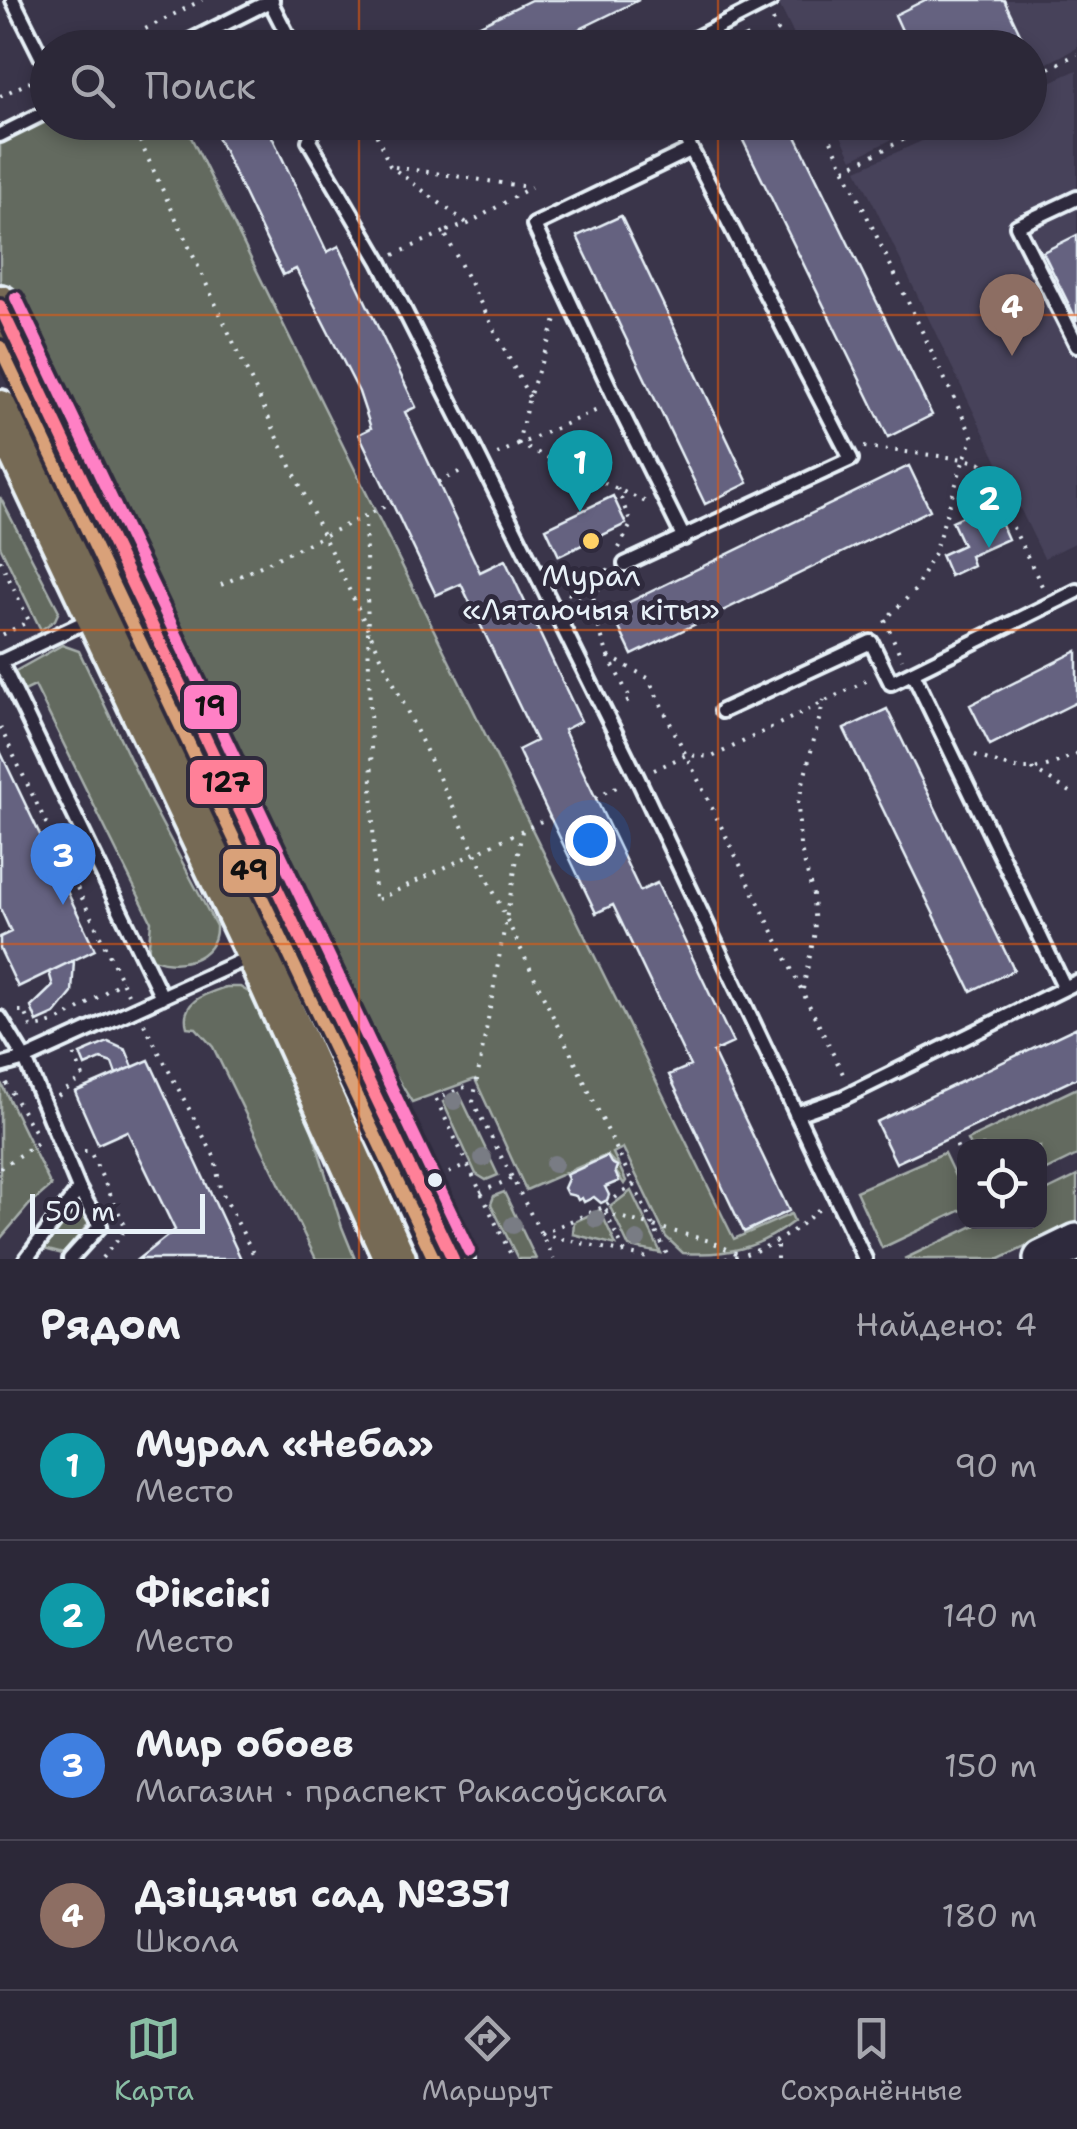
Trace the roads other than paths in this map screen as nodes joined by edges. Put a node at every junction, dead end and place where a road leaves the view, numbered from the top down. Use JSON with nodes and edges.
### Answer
{"nodes":[{"id":1,"x":13,"y":0,"type":"edge"},
{"id":2,"x":271,"y":0,"type":"edge"},
{"id":3,"x":768,"y":2,"type":"edge"},
{"id":4,"x":212,"y":30,"type":"edge"},
{"id":5,"x":285,"y":30,"type":"edge"},
{"id":6,"x":713,"y":30,"type":"edge"},
{"id":7,"x":30,"y":34,"type":"edge"},
{"id":8,"x":30,"y":120,"type":"edge"},
{"id":9,"x":0,"y":135,"type":"edge"},
{"id":10,"x":309,"y":140,"type":"edge"},
{"id":11,"x":685,"y":140,"type":"edge"},
{"id":12,"x":690,"y":150,"type":"junction"},
{"id":13,"x":1077,"y":198,"type":"edge"},
{"id":14,"x":0,"y":306,"type":"edge"},
{"id":15,"x":1077,"y":345,"type":"edge"},
{"id":16,"x":0,"y":411,"type":"edge"},
{"id":17,"x":684,"y":538,"type":"junction"},
{"id":18,"x":625,"y":564,"type":"dead end"},
{"id":19,"x":1077,"y":592,"type":"edge"},
{"id":20,"x":97,"y":616,"type":"junction"},
{"id":21,"x":0,"y":662,"type":"edge"},
{"id":22,"x":913,"y":673,"type":"junction"},
{"id":23,"x":722,"y":711,"type":"dead end"},
{"id":24,"x":257,"y":954,"type":"junction"},
{"id":25,"x":1071,"y":985,"type":"edge"},
{"id":26,"x":162,"y":997,"type":"junction"},
{"id":27,"x":5,"y":1014,"type":"edge"},
{"id":28,"x":25,"y":1059,"type":"junction"},
{"id":29,"x":0,"y":1066,"type":"edge"},
{"id":30,"x":796,"y":1114,"type":"junction"},
{"id":31,"x":79,"y":1188,"type":"junction"},
{"id":32,"x":1077,"y":1242,"type":"edge"},
{"id":33,"x":29,"y":1258,"type":"edge"},
{"id":34,"x":70,"y":1259,"type":"edge"},
{"id":35,"x":395,"y":1259,"type":"edge"},
{"id":36,"x":453,"y":1259,"type":"edge"},
{"id":37,"x":864,"y":1259,"type":"edge"},
{"id":38,"x":1042,"y":1259,"type":"edge"}],
"edges":[{"from":1,"to":7,"type":"lane"},
{"from":2,"to":4,"type":"lane"},
{"from":2,"to":5,"type":"lane"},
{"from":3,"to":6,"type":"lane"},
{"from":8,"to":9,"type":"lane"},
{"from":10,"to":30,"type":"lane"},
{"from":11,"to":12,"type":"lane"},
{"from":12,"to":17,"type":"lane"},
{"from":12,"to":17,"type":"lane"},
{"from":13,"to":15,"type":"lane"},
{"from":14,"to":36,"type":"main road"},
{"from":16,"to":20,"type":"main road"},
{"from":17,"to":18,"type":"lane"},
{"from":19,"to":22,"type":"lane"},
{"from":20,"to":21,"type":"lane"},
{"from":20,"to":24,"type":"main road"},
{"from":21,"to":26,"type":"lane"},
{"from":22,"to":23,"type":"lane"},
{"from":22,"to":25,"type":"lane"},
{"from":24,"to":26,"type":"lane"},
{"from":24,"to":35,"type":"main road"},
{"from":25,"to":30,"type":"lane"},
{"from":26,"to":28,"type":"lane"},
{"from":27,"to":28,"type":"lane"},
{"from":28,"to":29,"type":"lane"},
{"from":28,"to":31,"type":"lane"},
{"from":30,"to":37,"type":"lane"},
{"from":31,"to":33,"type":"lane"},
{"from":31,"to":34,"type":"lane"},
{"from":32,"to":38,"type":"main road"}]}
